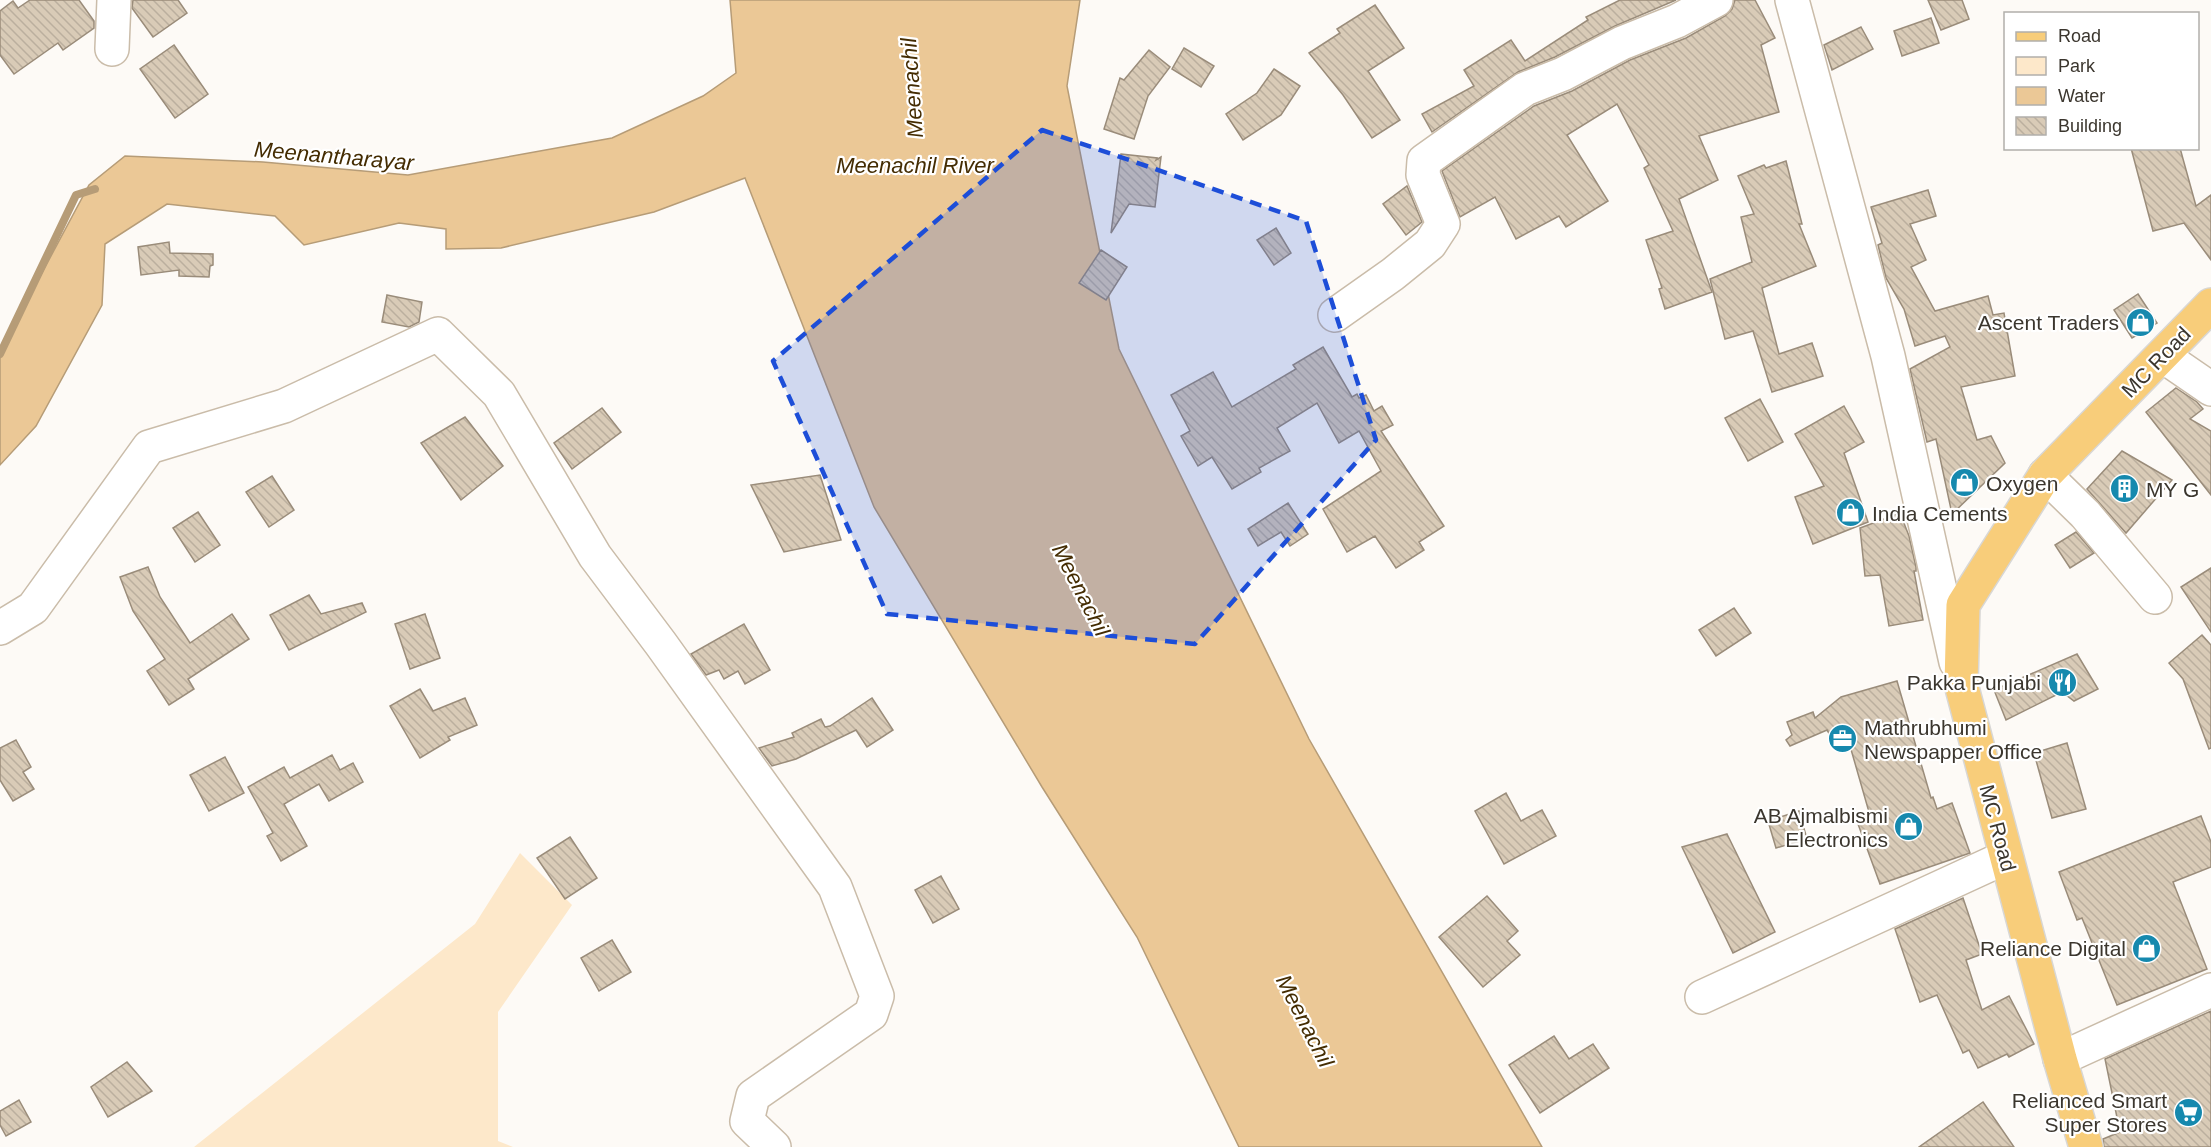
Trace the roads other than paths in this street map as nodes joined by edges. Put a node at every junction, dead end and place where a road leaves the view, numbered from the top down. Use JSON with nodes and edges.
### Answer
{"nodes":[{"id":1,"x":114,"y":0,"type":"edge"},
{"id":2,"x":1716,"y":0,"type":"edge"},
{"id":3,"x":1792,"y":0,"type":"edge"},
{"id":4,"x":112,"y":49,"type":"dead end"},
{"id":5,"x":2211,"y":305,"type":"edge"},
{"id":6,"x":1335,"y":315,"type":"dead end"},
{"id":7,"x":2163,"y":356,"type":"junction"},
{"id":8,"x":2211,"y":389,"type":"edge"},
{"id":9,"x":2045,"y":475,"type":"junction"},
{"id":10,"x":2155,"y":597,"type":"dead end"},
{"id":11,"x":0,"y":628,"type":"edge"},
{"id":12,"x":1961,"y":684,"type":"junction"},
{"id":13,"x":2006,"y":857,"type":"junction"},
{"id":14,"x":2211,"y":990,"type":"edge"},
{"id":15,"x":1702,"y":997,"type":"dead end"},
{"id":16,"x":2060,"y":1059,"type":"junction"},
{"id":17,"x":774,"y":1147,"type":"edge"},
{"id":18,"x":2086,"y":1147,"type":"edge"}],
"edges":[{"from":1,"to":4,"type":"street"},
{"from":2,"to":6,"type":"street"},
{"from":3,"to":12,"type":"street"},
{"from":5,"to":7,"type":"main road","name":"MC Road"},
{"from":7,"to":8,"type":"street"},
{"from":7,"to":9,"type":"main road","name":"MC Road"},
{"from":9,"to":10,"type":"street"},
{"from":9,"to":12,"type":"main road","name":"MC Road"},
{"from":11,"to":17,"type":"street"},
{"from":12,"to":13,"type":"main road","name":"MC Road"},
{"from":13,"to":15,"type":"street"},
{"from":13,"to":16,"type":"main road","name":"MC Road"},
{"from":14,"to":16,"type":"street"},
{"from":16,"to":18,"type":"main road","name":"MC Road"}]}
